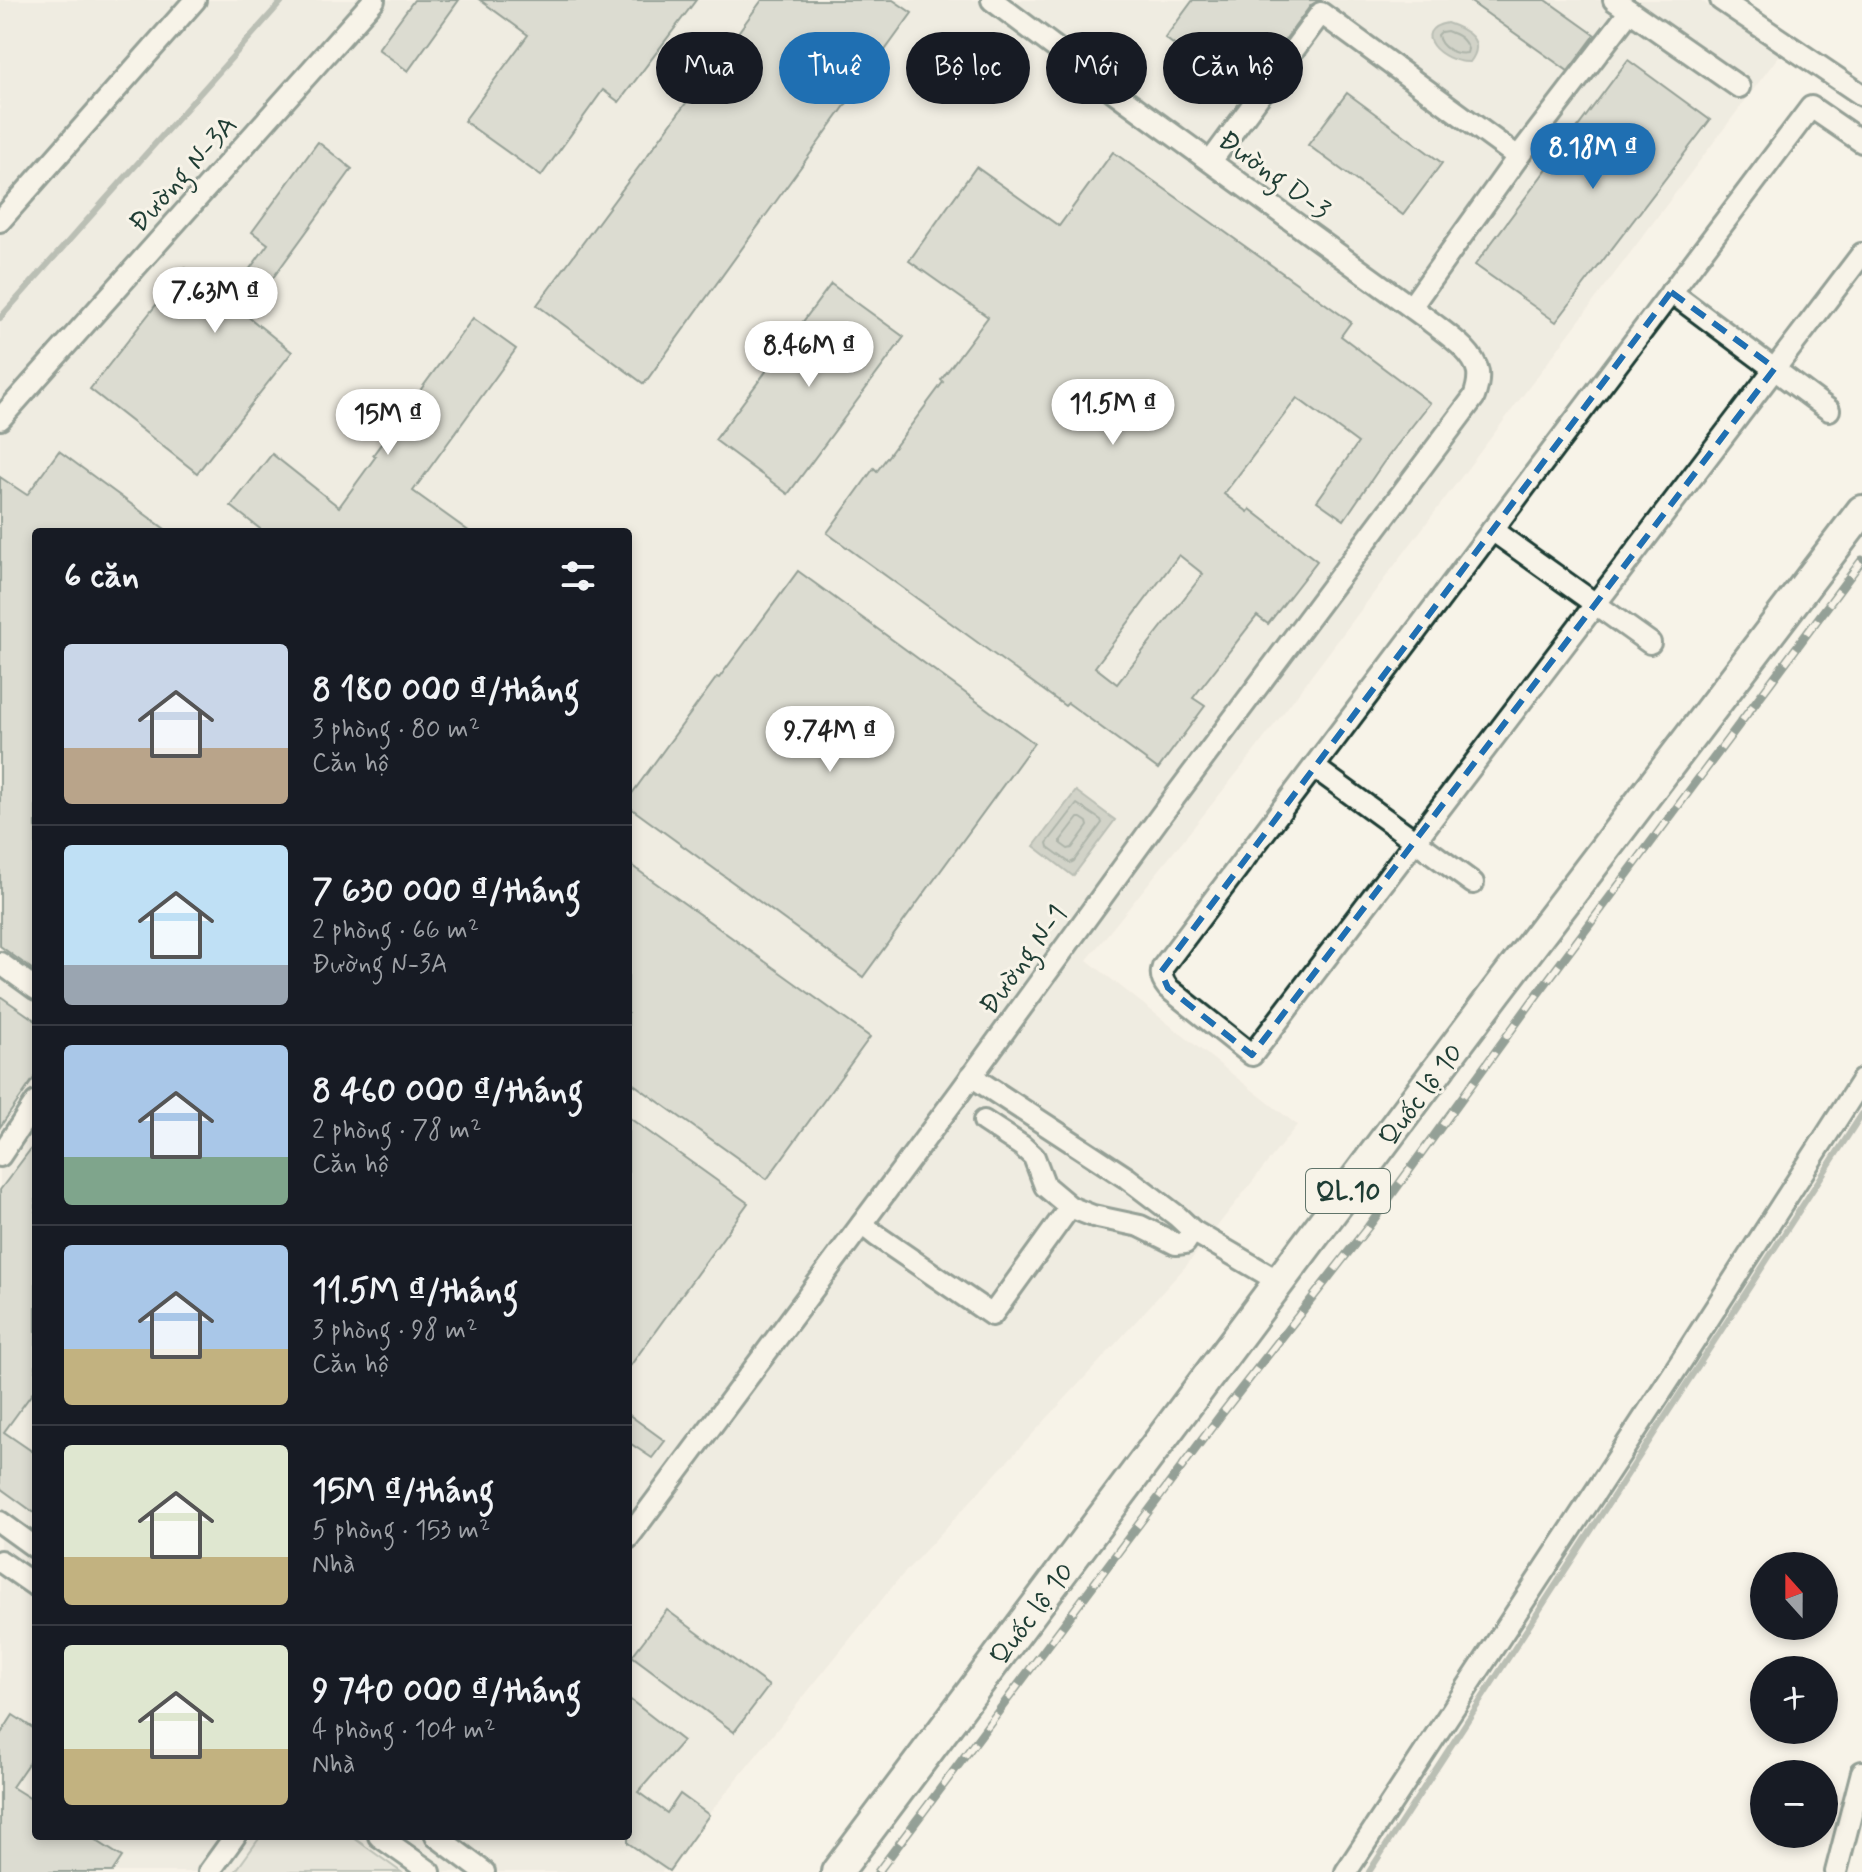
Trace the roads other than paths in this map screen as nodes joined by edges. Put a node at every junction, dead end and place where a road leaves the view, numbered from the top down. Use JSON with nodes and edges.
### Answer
{"nodes":[{"id":1,"x":195,"y":0,"type":"edge"},
{"id":2,"x":374,"y":0,"type":"edge"},
{"id":3,"x":992,"y":0,"type":"edge"},
{"id":4,"x":1721,"y":0,"type":"edge"},
{"id":5,"x":1326,"y":6,"type":"edge"},
{"id":6,"x":1622,"y":6,"type":"edge"},
{"id":7,"x":1739,"y":87,"type":"dead end"},
{"id":8,"x":1862,"y":95,"type":"edge"},
{"id":9,"x":1862,"y":142,"type":"edge"},
{"id":10,"x":1518,"y":157,"type":"junction"},
{"id":11,"x":1211,"y":161,"type":"junction"},
{"id":12,"x":0,"y":221,"type":"edge"},
{"id":13,"x":1862,"y":254,"type":"edge"},
{"id":14,"x":1671,"y":292,"type":"junction"},
{"id":15,"x":1411,"y":307,"type":"junction"},
{"id":16,"x":1775,"y":368,"type":"junction"},
{"id":17,"x":1829,"y":410,"type":"dead end"},
{"id":18,"x":1461,"y":415,"type":"joint"},
{"id":19,"x":0,"y":419,"type":"edge"},
{"id":20,"x":1862,"y":511,"type":"edge"},
{"id":21,"x":1492,"y":530,"type":"junction"},
{"id":22,"x":1595,"y":604,"type":"junction"},
{"id":23,"x":1650,"y":643,"type":"dead end"},
{"id":24,"x":1314,"y":767,"type":"junction"},
{"id":25,"x":1415,"y":841,"type":"junction"},
{"id":26,"x":1473,"y":883,"type":"dead end"},
{"id":27,"x":0,"y":963,"type":"edge"},
{"id":28,"x":32,"y":986,"type":"edge"},
{"id":29,"x":971,"y":1076,"type":"junction"},
{"id":30,"x":1862,"y":1080,"type":"edge"},
{"id":31,"x":32,"y":1108,"type":"edge"},
{"id":32,"x":984,"y":1121,"type":"dead end"},
{"id":33,"x":0,"y":1156,"type":"edge"},
{"id":34,"x":1070,"y":1207,"type":"junction"},
{"id":35,"x":862,"y":1224,"type":"junction"},
{"id":36,"x":1193,"y":1231,"type":"junction"},
{"id":37,"x":1280,"y":1282,"type":"junction"},
{"id":38,"x":0,"y":1522,"type":"edge"},
{"id":39,"x":632,"y":1533,"type":"edge"},
{"id":40,"x":32,"y":1545,"type":"edge"},
{"id":41,"x":0,"y":1561,"type":"edge"},
{"id":42,"x":32,"y":1583,"type":"edge"},
{"id":43,"x":1862,"y":1772,"type":"edge"},
{"id":44,"x":232,"y":1840,"type":"edge"},
{"id":45,"x":391,"y":1840,"type":"edge"},
{"id":46,"x":441,"y":1840,"type":"edge"},
{"id":47,"x":209,"y":1872,"type":"edge"},
{"id":48,"x":430,"y":1872,"type":"edge"},
{"id":49,"x":484,"y":1872,"type":"edge"},
{"id":50,"x":837,"y":1872,"type":"edge"},
{"id":51,"x":1346,"y":1872,"type":"edge"},
{"id":52,"x":1836,"y":1872,"type":"edge"}],
"edges":[{"from":1,"to":12,"type":"street"},
{"from":2,"to":19,"type":"street","name":"Đường N-3A"},
{"from":3,"to":11,"type":"street","name":"Đường D-3"},
{"from":4,"to":8,"type":"street"},
{"from":5,"to":10,"type":"street"},
{"from":5,"to":11,"type":"street"},
{"from":6,"to":7,"type":"street"},
{"from":6,"to":10,"type":"street"},
{"from":9,"to":14,"type":"street"},
{"from":10,"to":15,"type":"street"},
{"from":11,"to":15,"type":"street","name":"Đường D-3"},
{"from":13,"to":16,"type":"street"},
{"from":14,"to":16,"type":"street"},
{"from":14,"to":21,"type":"street"},
{"from":15,"to":18,"type":"street","name":"Đường D-3"},
{"from":16,"to":17,"type":"street"},
{"from":16,"to":22,"type":"street"},
{"from":18,"to":29,"type":"street","name":"Đường N-1"},
{"from":20,"to":37,"type":"highway","name":"Quốc lộ 10","number":"QL.10"},
{"from":21,"to":22,"type":"street"},
{"from":21,"to":24,"type":"street"},
{"from":22,"to":23,"type":"street"},
{"from":22,"to":25,"type":"street"},
{"from":24,"to":25,"type":"street"},
{"from":24,"to":25,"type":"street"},
{"from":25,"to":26,"type":"street"},
{"from":27,"to":28,"type":"street"},
{"from":29,"to":35,"type":"street","name":"Đường N-1"},
{"from":29,"to":36,"type":"street"},
{"from":30,"to":51,"type":"street"},
{"from":31,"to":33,"type":"street"},
{"from":32,"to":34,"type":"street"},
{"from":34,"to":35,"type":"street"},
{"from":34,"to":36,"type":"street"},
{"from":35,"to":39,"type":"street","name":"Đường N-1"},
{"from":36,"to":37,"type":"street"},
{"from":37,"to":50,"type":"highway","name":"Quốc lộ 10","number":"QL.10"},
{"from":38,"to":40,"type":"street"},
{"from":41,"to":42,"type":"street"},
{"from":43,"to":52,"type":"street"},
{"from":44,"to":47,"type":"street"},
{"from":45,"to":48,"type":"street"},
{"from":46,"to":49,"type":"street"}]}
